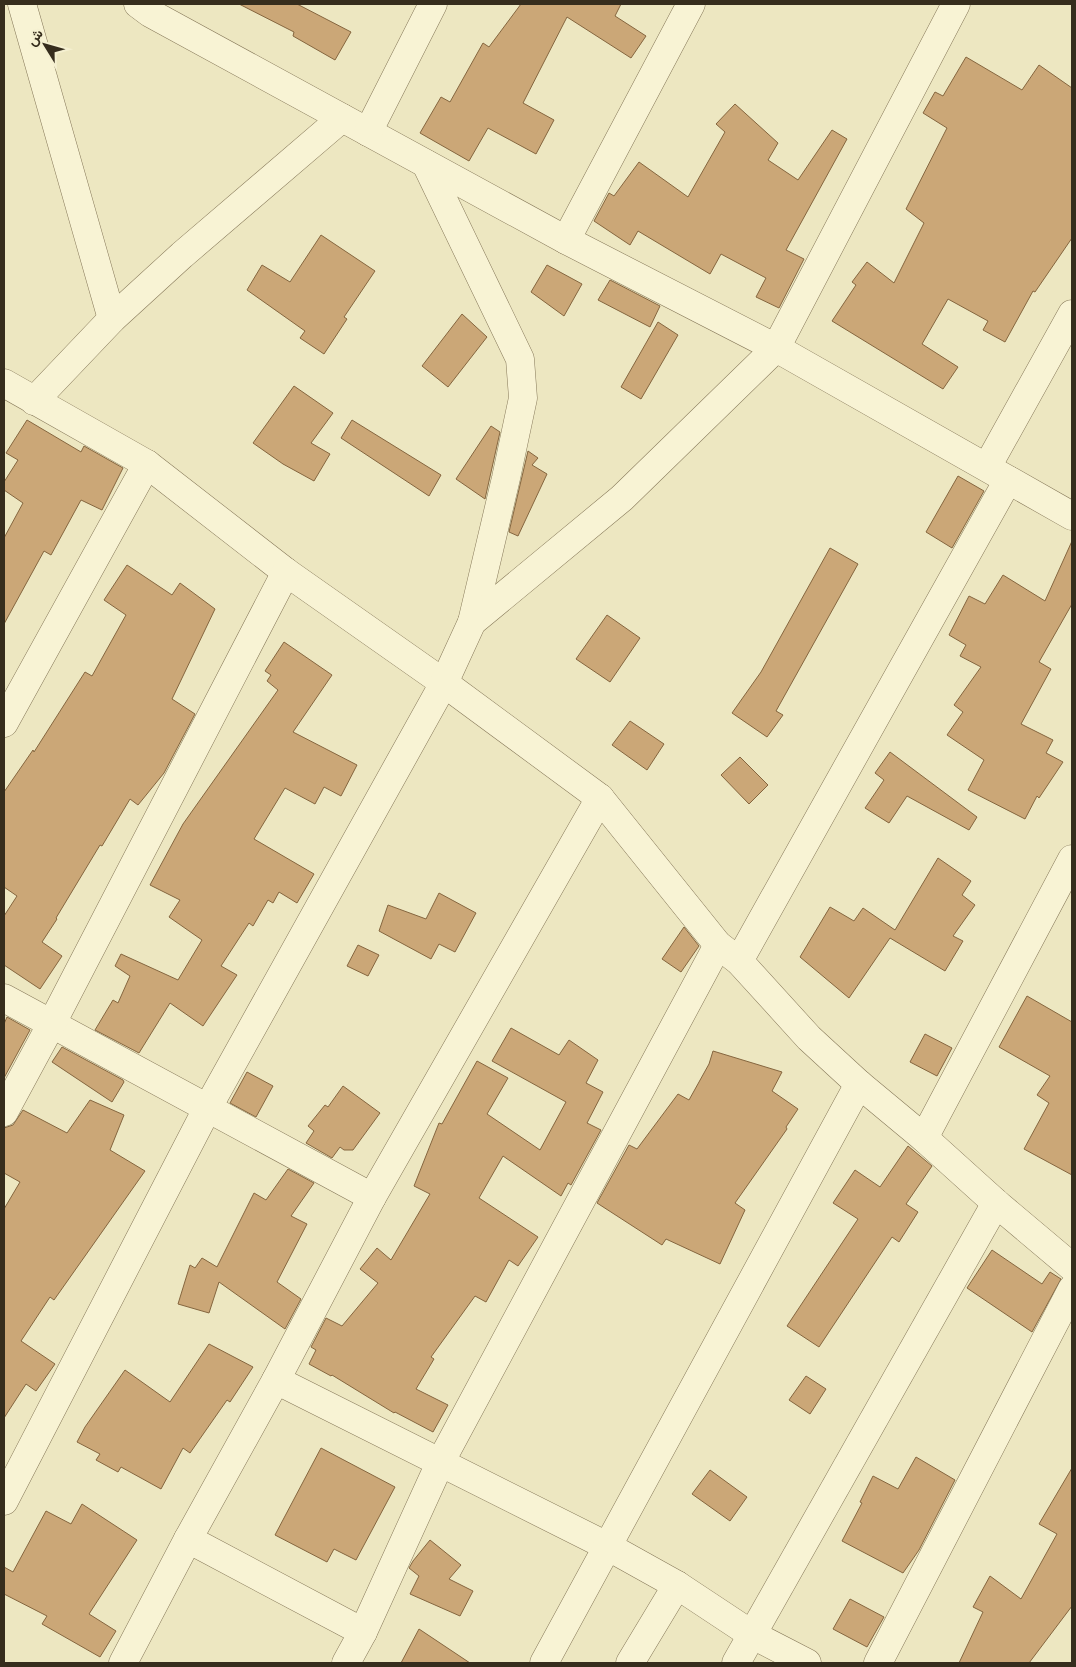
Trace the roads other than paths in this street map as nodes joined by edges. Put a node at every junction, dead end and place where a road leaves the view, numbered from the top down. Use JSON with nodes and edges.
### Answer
{"nodes":[{"id":1,"x":22,"y":4,"type":"edge"},
{"id":2,"x":433,"y":4,"type":"edge"},
{"id":3,"x":691,"y":4,"type":"edge"},
{"id":4,"x":956,"y":4,"type":"edge"},
{"id":5,"x":148,"y":7,"type":"edge"},
{"id":6,"x":342,"y":118,"type":"junction"},
{"id":7,"x":368,"y":132,"type":"junction"},
{"id":8,"x":426,"y":164,"type":"junction"},
{"id":9,"x":566,"y":240,"type":"junction"},
{"id":10,"x":1072,"y":314,"type":"edge"},
{"id":11,"x":112,"y":319,"type":"junction"},
{"id":12,"x":776,"y":348,"type":"junction"},
{"id":13,"x":4,"y":383,"type":"edge"},
{"id":14,"x":34,"y":401,"type":"junction"},
{"id":15,"x":147,"y":464,"type":"junction"},
{"id":16,"x":998,"y":473,"type":"junction"},
{"id":17,"x":1072,"y":516,"type":"edge"},
{"id":18,"x":286,"y":572,"type":"junction"},
{"id":19,"x":472,"y":622,"type":"junction"},
{"id":20,"x":444,"y":683,"type":"junction"},
{"id":21,"x":4,"y":723,"type":"edge"},
{"id":22,"x":600,"y":798,"type":"junction"},
{"id":23,"x":1072,"y":859,"type":"edge"},
{"id":24,"x":729,"y":953,"type":"junction"},
{"id":25,"x":4,"y":998,"type":"edge"},
{"id":26,"x":51,"y":1025,"type":"junction"},
{"id":27,"x":859,"y":1084,"type":"junction"},
{"id":28,"x":207,"y":1109,"type":"junction"},
{"id":29,"x":4,"y":1112,"type":"edge"},
{"id":30,"x":924,"y":1138,"type":"junction"},
{"id":31,"x":372,"y":1197,"type":"junction"},
{"id":32,"x":996,"y":1203,"type":"junction"},
{"id":33,"x":1072,"y":1268,"type":"edge"},
{"id":34,"x":1072,"y":1289,"type":"edge"},
{"id":35,"x":276,"y":1380,"type":"junction"},
{"id":36,"x":440,"y":1463,"type":"junction"},
{"id":37,"x":4,"y":1501,"type":"edge"},
{"id":38,"x":188,"y":1539,"type":"junction"},
{"id":39,"x":607,"y":1546,"type":"junction"},
{"id":40,"x":677,"y":1585,"type":"junction"},
{"id":41,"x":363,"y":1632,"type":"junction"},
{"id":42,"x":751,"y":1634,"type":"junction"},
{"id":43,"x":123,"y":1663,"type":"edge"},
{"id":44,"x":346,"y":1663,"type":"edge"},
{"id":45,"x":544,"y":1663,"type":"edge"},
{"id":46,"x":630,"y":1663,"type":"edge"},
{"id":47,"x":736,"y":1663,"type":"edge"},
{"id":48,"x":807,"y":1663,"type":"edge"},
{"id":49,"x":878,"y":1663,"type":"edge"}],
"edges":[{"from":1,"to":11,"type":"street"},
{"from":2,"to":7,"type":"street"},
{"from":3,"to":9,"type":"street"},
{"from":4,"to":12,"type":"street"},
{"from":5,"to":6,"type":"street"},
{"from":6,"to":7,"type":"street"},
{"from":6,"to":11,"type":"street"},
{"from":7,"to":8,"type":"street"},
{"from":8,"to":9,"type":"street"},
{"from":8,"to":19,"type":"street"},
{"from":9,"to":12,"type":"street"},
{"from":10,"to":16,"type":"street"},
{"from":11,"to":14,"type":"street"},
{"from":12,"to":16,"type":"street"},
{"from":12,"to":19,"type":"street"},
{"from":13,"to":14,"type":"street"},
{"from":14,"to":15,"type":"street"},
{"from":15,"to":18,"type":"street"},
{"from":15,"to":21,"type":"street"},
{"from":16,"to":17,"type":"street"},
{"from":16,"to":24,"type":"street"},
{"from":18,"to":20,"type":"street"},
{"from":18,"to":26,"type":"street"},
{"from":19,"to":20,"type":"street"},
{"from":20,"to":22,"type":"street"},
{"from":20,"to":28,"type":"street"},
{"from":22,"to":24,"type":"street"},
{"from":22,"to":31,"type":"street"},
{"from":23,"to":30,"type":"street"},
{"from":24,"to":27,"type":"street"},
{"from":24,"to":36,"type":"street"},
{"from":25,"to":26,"type":"street"},
{"from":26,"to":28,"type":"street"},
{"from":26,"to":29,"type":"street"},
{"from":27,"to":30,"type":"street"},
{"from":27,"to":39,"type":"street"},
{"from":28,"to":31,"type":"street"},
{"from":28,"to":37,"type":"street"},
{"from":30,"to":32,"type":"street"},
{"from":31,"to":35,"type":"street"},
{"from":32,"to":33,"type":"street"},
{"from":32,"to":42,"type":"street"},
{"from":34,"to":49,"type":"street"},
{"from":35,"to":36,"type":"street"},
{"from":35,"to":38,"type":"street"},
{"from":36,"to":39,"type":"street"},
{"from":36,"to":41,"type":"street"},
{"from":38,"to":41,"type":"street"},
{"from":38,"to":43,"type":"street"},
{"from":39,"to":40,"type":"street"},
{"from":39,"to":45,"type":"street"},
{"from":40,"to":42,"type":"street"},
{"from":40,"to":46,"type":"street"},
{"from":41,"to":44,"type":"street"},
{"from":42,"to":47,"type":"street"},
{"from":42,"to":48,"type":"street"}]}
